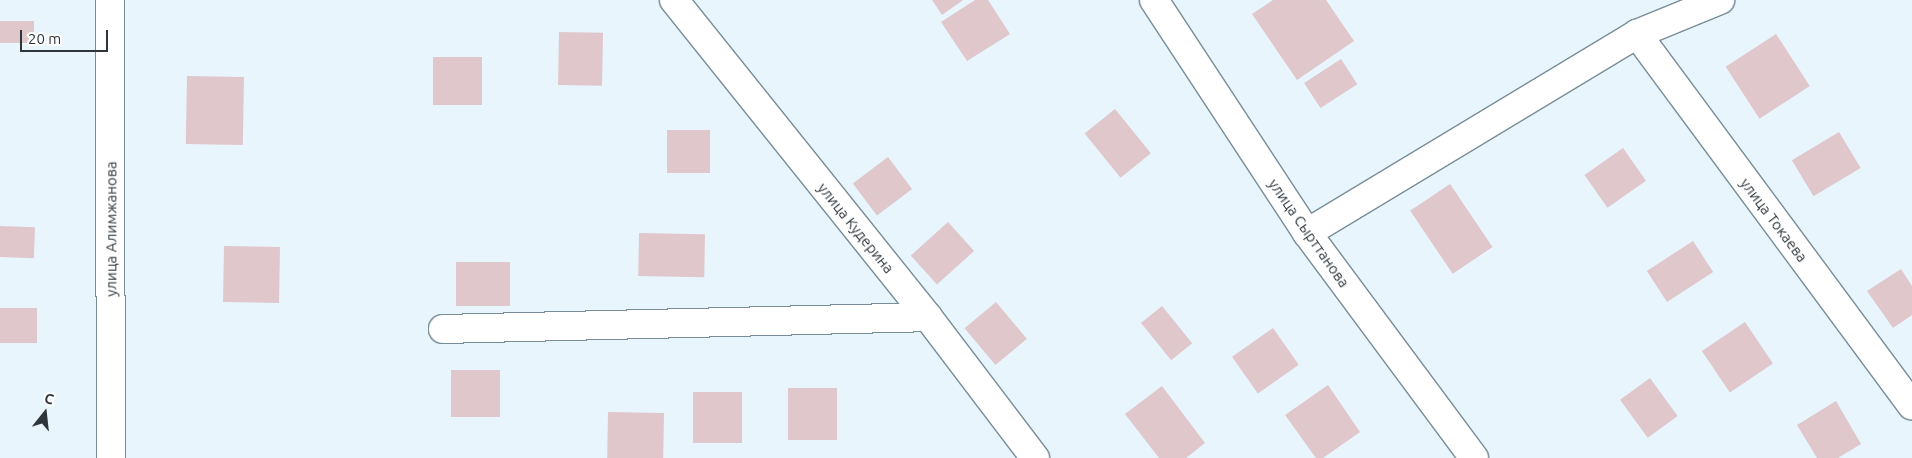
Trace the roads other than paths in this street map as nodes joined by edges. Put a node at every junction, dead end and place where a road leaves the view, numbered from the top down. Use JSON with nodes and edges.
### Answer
{"nodes":[{"id":1,"x":110,"y":0,"type":"edge"},
{"id":2,"x":674,"y":0,"type":"edge"},
{"id":3,"x":1154,"y":0,"type":"edge"},
{"id":4,"x":1720,"y":0,"type":"edge"},
{"id":5,"x":1637,"y":34,"type":"junction"},
{"id":6,"x":1307,"y":233,"type":"junction"},
{"id":7,"x":928,"y":317,"type":"junction"},
{"id":8,"x":443,"y":329,"type":"dead end"},
{"id":9,"x":1912,"y":405,"type":"edge"},
{"id":10,"x":111,"y":458,"type":"edge"},
{"id":11,"x":1035,"y":458,"type":"edge"},
{"id":12,"x":1474,"y":458,"type":"edge"}],
"edges":[{"from":1,"to":10,"type":"street","name":"улица Алимжанова"},
{"from":2,"to":7,"type":"street","name":"улица Кудерина"},
{"from":3,"to":6,"type":"street","name":"улица Сырттанова"},
{"from":4,"to":5,"type":"street"},
{"from":5,"to":6,"type":"street"},
{"from":5,"to":9,"type":"street","name":"улица Токаева"},
{"from":6,"to":12,"type":"street","name":"улица Сырттанова"},
{"from":7,"to":8,"type":"street"},
{"from":7,"to":11,"type":"street","name":"улица Кудерина"}]}
